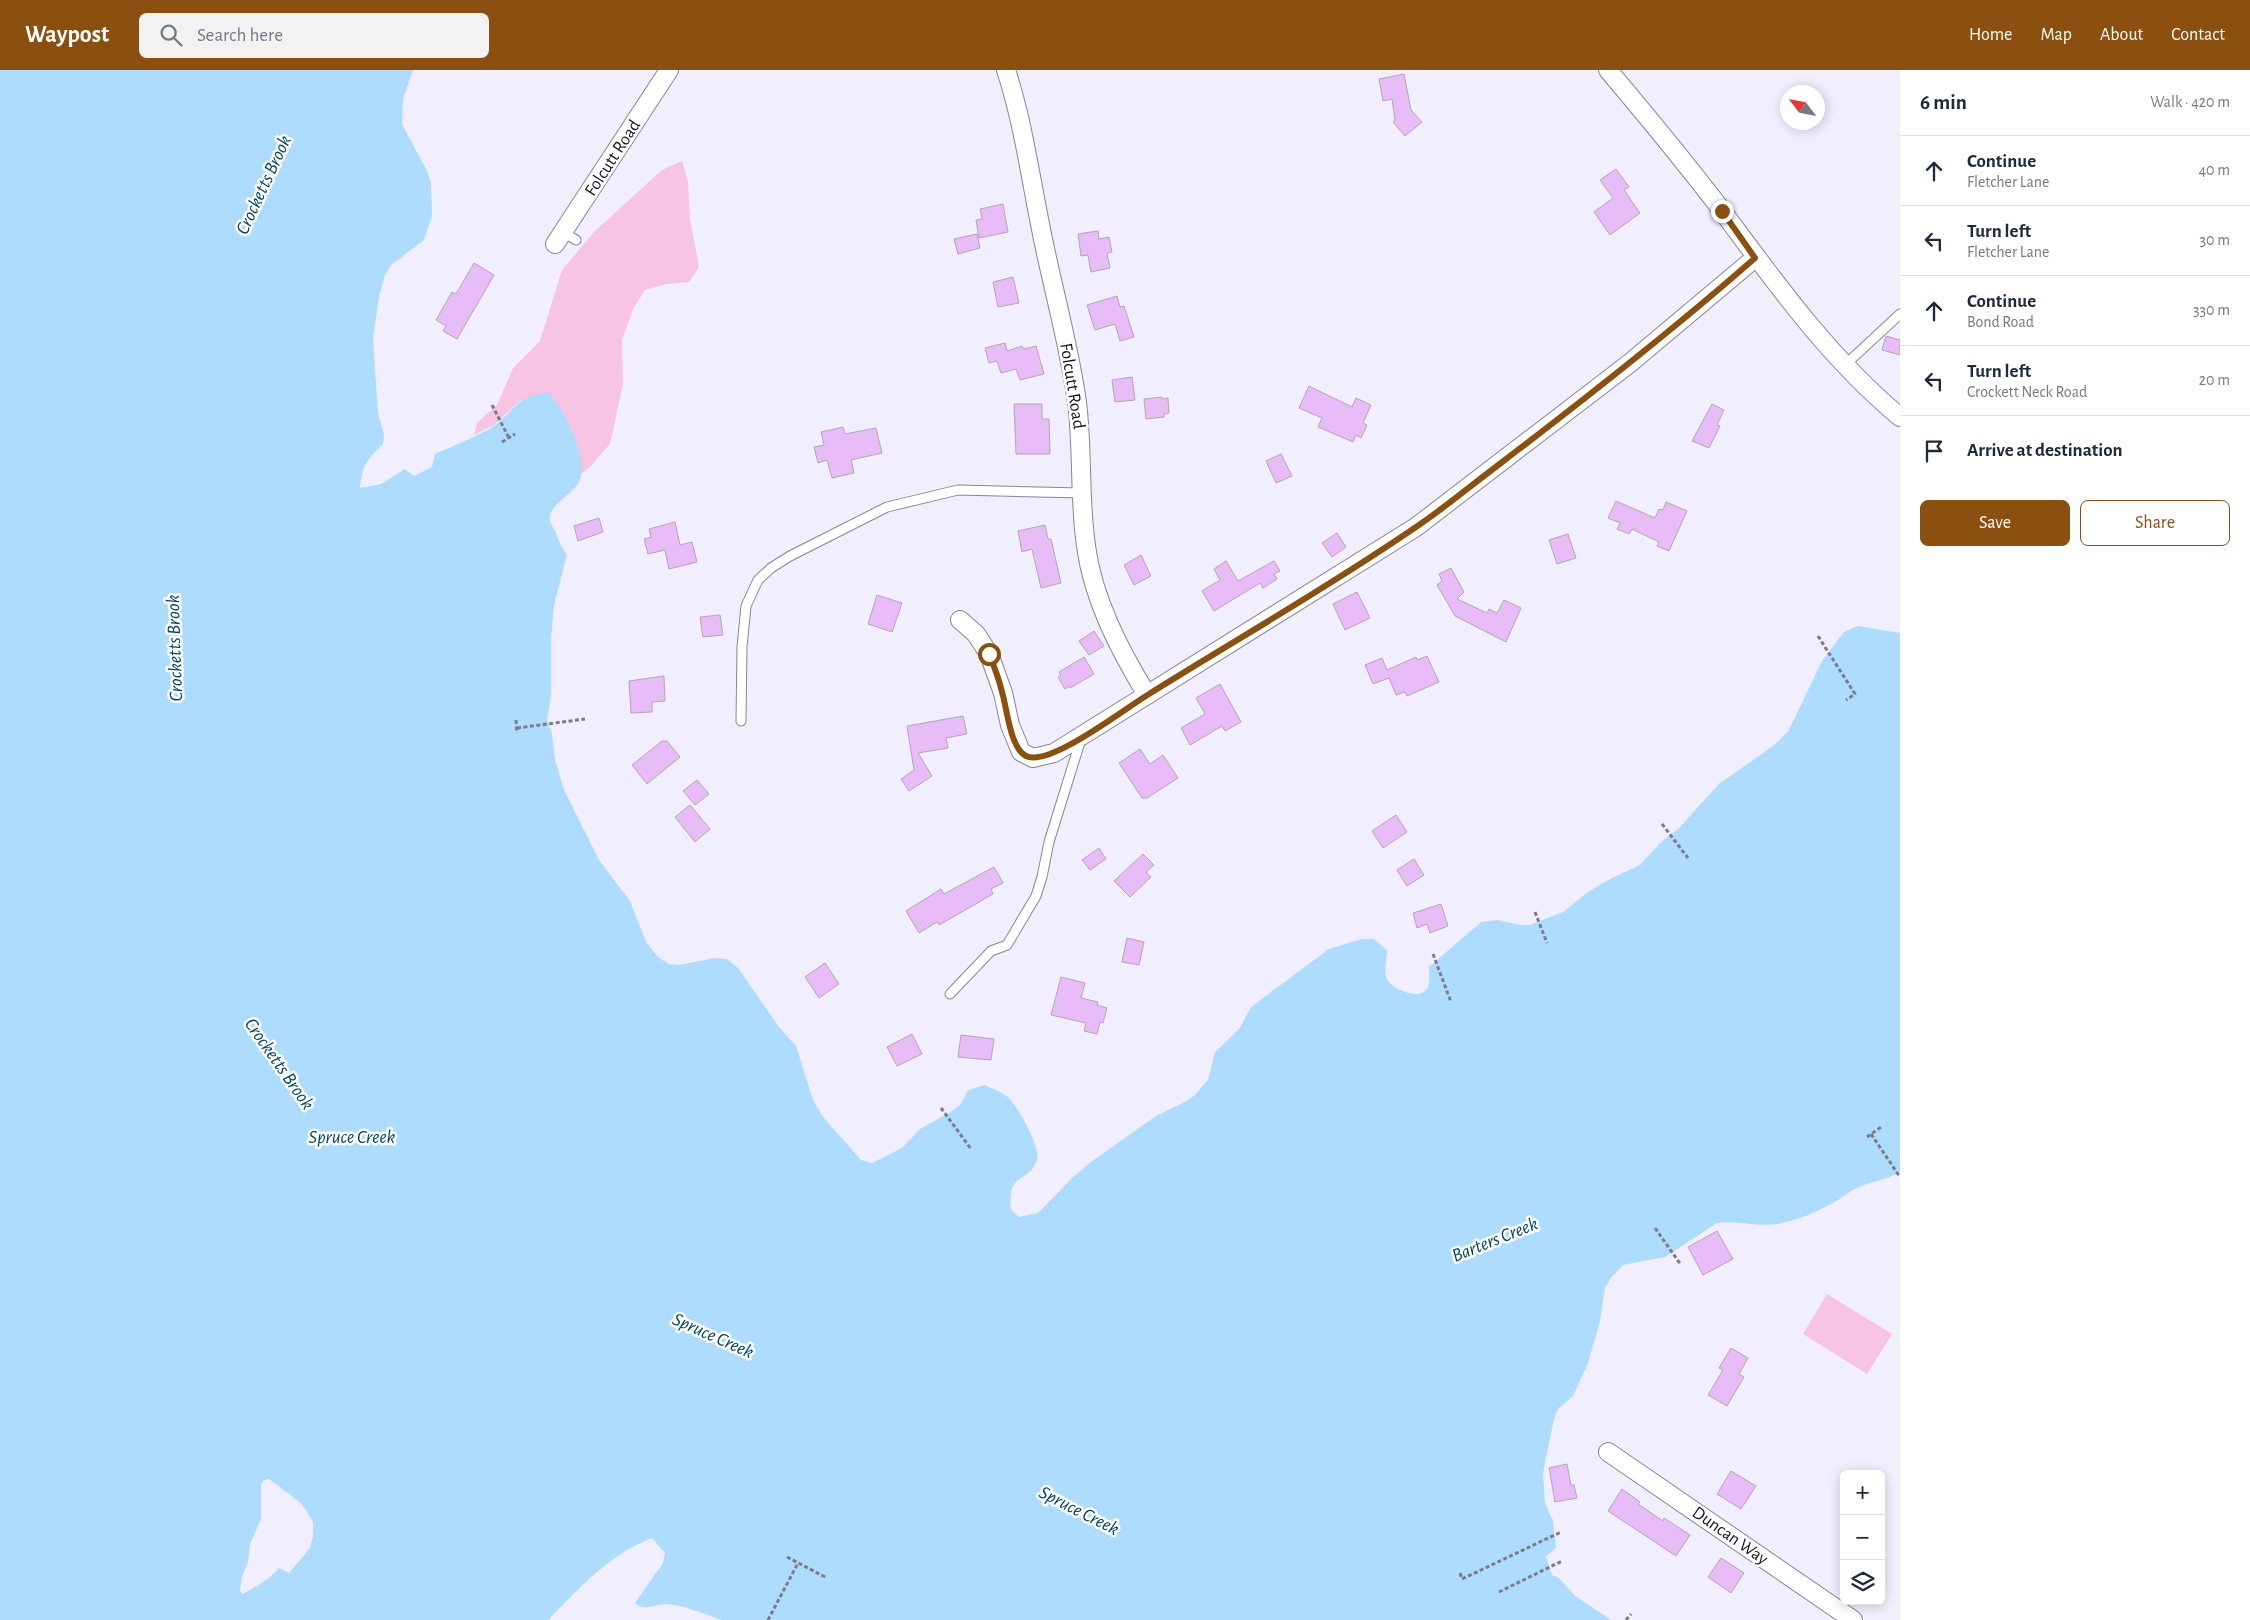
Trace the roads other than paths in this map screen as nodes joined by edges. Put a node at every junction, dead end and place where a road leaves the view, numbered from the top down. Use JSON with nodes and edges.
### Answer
{"nodes":[{"id":1,"x":669,"y":70,"type":"edge"},
{"id":2,"x":1006,"y":70,"type":"edge"},
{"id":3,"x":1608,"y":70,"type":"edge"},
{"id":4,"x":565,"y":239,"type":"dead end"},
{"id":5,"x":1755,"y":258,"type":"junction"},
{"id":6,"x":1900,"y":314,"type":"edge"},
{"id":7,"x":1845,"y":365,"type":"junction"},
{"id":8,"x":1900,"y":416,"type":"edge"},
{"id":9,"x":1082,"y":493,"type":"junction"},
{"id":10,"x":960,"y":620,"type":"dead end"},
{"id":11,"x":1147,"y":695,"type":"junction"},
{"id":12,"x":741,"y":721,"type":"dead end"},
{"id":13,"x":1081,"y":738,"type":"junction"},
{"id":14,"x":950,"y":994,"type":"dead end"},
{"id":15,"x":1608,"y":1452,"type":"dead end"},
{"id":16,"x":1853,"y":1620,"type":"edge"}],
"edges":[{"from":1,"to":4,"type":"street","name":"Folcutt Road"},
{"from":2,"to":9,"type":"street","name":"Folcutt Road"},
{"from":3,"to":5,"type":"street"},
{"from":5,"to":7,"type":"street"},
{"from":5,"to":11,"type":"street"},
{"from":6,"to":7,"type":"lane"},
{"from":7,"to":8,"type":"street"},
{"from":9,"to":11,"type":"street","name":"Folcutt Road"},
{"from":9,"to":12,"type":"lane"},
{"from":10,"to":13,"type":"street"},
{"from":11,"to":13,"type":"street"},
{"from":13,"to":14,"type":"lane"},
{"from":15,"to":16,"type":"street","name":"Duncan Way"}]}
